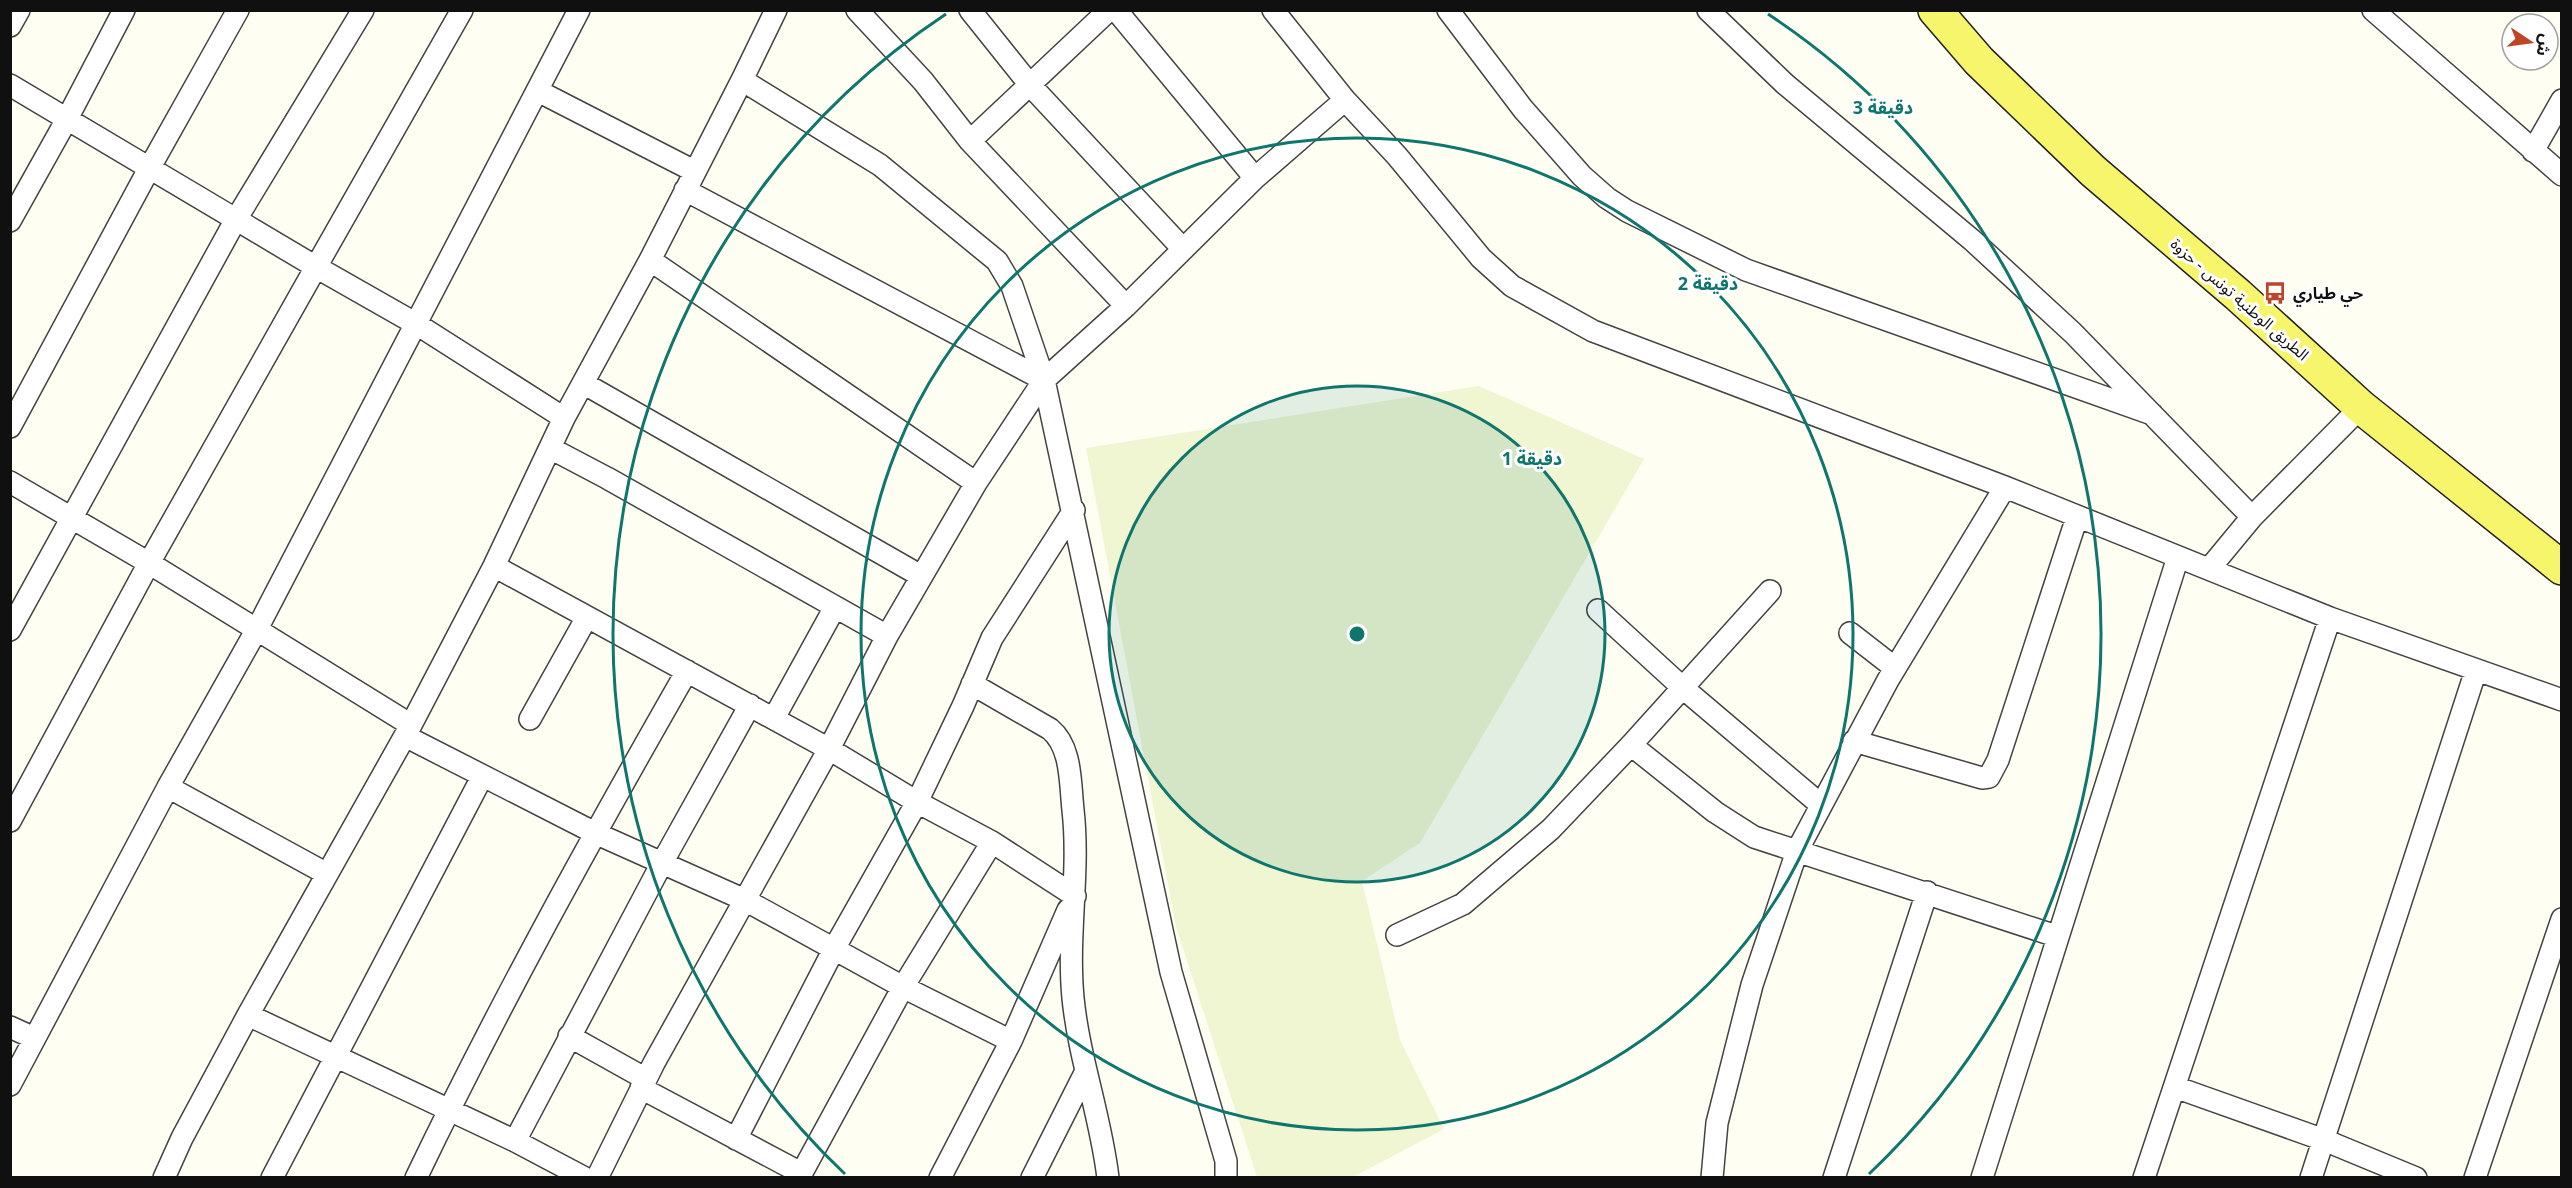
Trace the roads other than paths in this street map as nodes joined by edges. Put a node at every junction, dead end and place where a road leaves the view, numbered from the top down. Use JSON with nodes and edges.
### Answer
{"nodes":[{"id":1,"x":19,"y":10,"type":"edge"},
{"id":2,"x":124,"y":10,"type":"edge"},
{"id":3,"x":238,"y":10,"type":"edge"},
{"id":4,"x":363,"y":10,"type":"edge"},
{"id":5,"x":462,"y":10,"type":"edge"},
{"id":6,"x":579,"y":10,"type":"edge"},
{"id":7,"x":857,"y":10,"type":"edge"},
{"id":8,"x":970,"y":10,"type":"edge"},
{"id":9,"x":1109,"y":10,"type":"edge"},
{"id":10,"x":1116,"y":10,"type":"edge"},
{"id":11,"x":1272,"y":10,"type":"edge"},
{"id":12,"x":1708,"y":10,"type":"edge"},
{"id":13,"x":1935,"y":10,"type":"edge"},
{"id":14,"x":2373,"y":10,"type":"edge"},
{"id":15,"x":1449,"y":11,"type":"edge"},
{"id":16,"x":769,"y":13,"type":"edge"},
{"id":17,"x":10,"y":26,"type":"edge"},
{"id":18,"x":742,"y":80,"type":"junction"},
{"id":19,"x":10,"y":85,"type":"edge"},
{"id":20,"x":1030,"y":85,"type":"junction"},
{"id":21,"x":538,"y":91,"type":"junction"},
{"id":22,"x":1345,"y":100,"type":"junction"},
{"id":23,"x":2562,"y":100,"type":"edge"},
{"id":24,"x":67,"y":119,"type":"junction"},
{"id":25,"x":970,"y":141,"type":"junction"},
{"id":26,"x":2533,"y":151,"type":"junction"},
{"id":27,"x":150,"y":167,"type":"junction"},
{"id":28,"x":2562,"y":175,"type":"edge"},
{"id":29,"x":1255,"y":178,"type":"junction"},
{"id":30,"x":689,"y":181,"type":"junction"},
{"id":31,"x":10,"y":221,"type":"edge"},
{"id":32,"x":235,"y":221,"type":"junction"},
{"id":33,"x":1182,"y":249,"type":"junction"},
{"id":34,"x":650,"y":260,"type":"junction"},
{"id":35,"x":316,"y":267,"type":"junction"},
{"id":36,"x":1126,"y":306,"type":"junction"},
{"id":37,"x":418,"y":325,"type":"junction"},
{"id":38,"x":1044,"y":380,"type":"junction"},
{"id":39,"x":583,"y":383,"type":"junction"},
{"id":40,"x":2361,"y":407,"type":"junction"},
{"id":41,"x":2152,"y":414,"type":"junction"},
{"id":42,"x":564,"y":418,"type":"junction"},
{"id":43,"x":10,"y":427,"type":"edge"},
{"id":44,"x":550,"y":448,"type":"junction"},
{"id":45,"x":10,"y":482,"type":"edge"},
{"id":46,"x":976,"y":483,"type":"junction"},
{"id":47,"x":2005,"y":488,"type":"junction"},
{"id":48,"x":1074,"y":510,"type":"junction"},
{"id":49,"x":2077,"y":517,"type":"junction"},
{"id":50,"x":72,"y":518,"type":"junction"},
{"id":51,"x":2252,"y":518,"type":"junction"},
{"id":52,"x":2178,"y":557,"type":"junction"},
{"id":53,"x":149,"y":563,"type":"junction"},
{"id":54,"x":494,"y":566,"type":"junction"},
{"id":55,"x":2562,"y":568,"type":"edge"},
{"id":56,"x":2209,"y":569,"type":"junction"},
{"id":57,"x":921,"y":576,"type":"junction"},
{"id":58,"x":1770,"y":591,"type":"dead end"},
{"id":59,"x":835,"y":607,"type":"junction"},
{"id":60,"x":1598,"y":610,"type":"dead end"},
{"id":61,"x":587,"y":617,"type":"junction"},
{"id":62,"x":2331,"y":618,"type":"junction"},
{"id":63,"x":257,"y":629,"type":"junction"},
{"id":64,"x":10,"y":630,"type":"edge"},
{"id":65,"x":1850,"y":633,"type":"dead end"},
{"id":66,"x":887,"y":636,"type":"junction"},
{"id":67,"x":1895,"y":668,"type":"junction"},
{"id":68,"x":2476,"y":669,"type":"junction"},
{"id":69,"x":687,"y":671,"type":"junction"},
{"id":70,"x":972,"y":684,"type":"junction"},
{"id":71,"x":1683,"y":688,"type":"junction"},
{"id":72,"x":2562,"y":700,"type":"edge"},
{"id":73,"x":750,"y":705,"type":"junction"},
{"id":74,"x":774,"y":718,"type":"junction"},
{"id":75,"x":530,"y":719,"type":"dead end"},
{"id":76,"x":408,"y":731,"type":"junction"},
{"id":77,"x":1854,"y":741,"type":"junction"},
{"id":78,"x":1631,"y":745,"type":"junction"},
{"id":79,"x":829,"y":749,"type":"junction"},
{"id":80,"x":482,"y":777,"type":"junction"},
{"id":81,"x":168,"y":787,"type":"junction"},
{"id":82,"x":917,"y":802,"type":"junction"},
{"id":83,"x":1821,"y":805,"type":"junction"},
{"id":84,"x":10,"y":821,"type":"edge"},
{"id":85,"x":595,"y":833,"type":"junction"},
{"id":86,"x":992,"y":842,"type":"junction"},
{"id":87,"x":1797,"y":851,"type":"junction"},
{"id":88,"x":662,"y":862,"type":"junction"},
{"id":89,"x":327,"y":874,"type":"junction"},
{"id":90,"x":1926,"y":892,"type":"junction"},
{"id":91,"x":1075,"y":896,"type":"junction"},
{"id":92,"x":745,"y":900,"type":"junction"},
{"id":93,"x":2562,"y":919,"type":"edge"},
{"id":94,"x":1397,"y":935,"type":"dead end"},
{"id":95,"x":2056,"y":936,"type":"junction"},
{"id":96,"x":835,"y":947,"type":"junction"},
{"id":97,"x":903,"y":987,"type":"junction"},
{"id":98,"x":248,"y":1015,"type":"junction"},
{"id":99,"x":10,"y":1027,"type":"edge"},
{"id":100,"x":569,"y":1036,"type":"junction"},
{"id":101,"x":34,"y":1038,"type":"junction"},
{"id":102,"x":1011,"y":1041,"type":"junction"},
{"id":103,"x":335,"y":1054,"type":"junction"},
{"id":104,"x":1086,"y":1071,"type":"junction"},
{"id":105,"x":644,"y":1083,"type":"junction"},
{"id":106,"x":10,"y":1085,"type":"edge"},
{"id":107,"x":2175,"y":1087,"type":"junction"},
{"id":108,"x":449,"y":1109,"type":"junction"},
{"id":109,"x":736,"y":1138,"type":"junction"},
{"id":110,"x":515,"y":1140,"type":"junction"},
{"id":111,"x":2324,"y":1140,"type":"junction"},
{"id":112,"x":800,"y":1175,"type":"edge"},
{"id":113,"x":164,"y":1178,"type":"edge"},
{"id":114,"x":272,"y":1178,"type":"edge"},
{"id":115,"x":416,"y":1178,"type":"edge"},
{"id":116,"x":585,"y":1178,"type":"edge"},
{"id":117,"x":597,"y":1178,"type":"edge"},
{"id":118,"x":940,"y":1178,"type":"edge"},
{"id":119,"x":1032,"y":1178,"type":"edge"},
{"id":120,"x":1108,"y":1178,"type":"edge"},
{"id":121,"x":1226,"y":1178,"type":"edge"},
{"id":122,"x":1712,"y":1178,"type":"edge"},
{"id":123,"x":1834,"y":1178,"type":"edge"},
{"id":124,"x":1982,"y":1178,"type":"edge"},
{"id":125,"x":2144,"y":1178,"type":"edge"},
{"id":126,"x":2311,"y":1178,"type":"edge"},
{"id":127,"x":2416,"y":1178,"type":"edge"},
{"id":128,"x":2475,"y":1178,"type":"edge"}],
"edges":[{"from":1,"to":17,"type":"street"},
{"from":2,"to":24,"type":"street"},
{"from":3,"to":27,"type":"street"},
{"from":4,"to":32,"type":"street"},
{"from":5,"to":35,"type":"street"},
{"from":6,"to":21,"type":"street"},
{"from":7,"to":25,"type":"street"},
{"from":8,"to":20,"type":"street"},
{"from":9,"to":20,"type":"street"},
{"from":10,"to":29,"type":"street"},
{"from":11,"to":22,"type":"street"},
{"from":12,"to":41,"type":"street"},
{"from":13,"to":40,"type":"main road","name":"الطريق الوطنية تونس - حزوة"},
{"from":14,"to":26,"type":"street"},
{"from":15,"to":41,"type":"street"},
{"from":16,"to":18,"type":"street"},
{"from":18,"to":30,"type":"street"},
{"from":18,"to":38,"type":"street"},
{"from":19,"to":24,"type":"street"},
{"from":20,"to":25,"type":"street"},
{"from":20,"to":33,"type":"street"},
{"from":21,"to":30,"type":"street"},
{"from":21,"to":37,"type":"street"},
{"from":22,"to":29,"type":"street"},
{"from":22,"to":47,"type":"street"},
{"from":23,"to":26,"type":"street"},
{"from":24,"to":27,"type":"street"},
{"from":24,"to":31,"type":"street"},
{"from":25,"to":36,"type":"street"},
{"from":26,"to":28,"type":"street"},
{"from":27,"to":32,"type":"street"},
{"from":27,"to":43,"type":"street"},
{"from":29,"to":33,"type":"street"},
{"from":30,"to":34,"type":"street"},
{"from":30,"to":38,"type":"street"},
{"from":32,"to":35,"type":"street"},
{"from":32,"to":50,"type":"street"},
{"from":33,"to":36,"type":"street"},
{"from":34,"to":39,"type":"street"},
{"from":34,"to":46,"type":"street"},
{"from":35,"to":37,"type":"street"},
{"from":35,"to":53,"type":"street"},
{"from":36,"to":38,"type":"street"},
{"from":37,"to":42,"type":"street"},
{"from":37,"to":63,"type":"street"},
{"from":38,"to":46,"type":"street"},
{"from":38,"to":48,"type":"street"},
{"from":39,"to":42,"type":"street"},
{"from":39,"to":57,"type":"street"},
{"from":40,"to":51,"type":"street"},
{"from":40,"to":55,"type":"main road","name":"الطريق الوطنية تونس - حزوة"},
{"from":41,"to":51,"type":"street"},
{"from":42,"to":44,"type":"street"},
{"from":44,"to":54,"type":"street"},
{"from":44,"to":59,"type":"street"},
{"from":45,"to":50,"type":"street"},
{"from":46,"to":57,"type":"street"},
{"from":47,"to":49,"type":"street"},
{"from":47,"to":67,"type":"street"},
{"from":48,"to":70,"type":"street"},
{"from":48,"to":121,"type":"street"},
{"from":49,"to":52,"type":"street"},
{"from":49,"to":77,"type":"street"},
{"from":50,"to":53,"type":"street"},
{"from":50,"to":64,"type":"street"},
{"from":51,"to":56,"type":"street"},
{"from":52,"to":56,"type":"street"},
{"from":52,"to":95,"type":"street"},
{"from":53,"to":63,"type":"street"},
{"from":53,"to":84,"type":"street"},
{"from":54,"to":61,"type":"street"},
{"from":54,"to":76,"type":"street"},
{"from":56,"to":62,"type":"street"},
{"from":57,"to":66,"type":"street"},
{"from":58,"to":71,"type":"street"},
{"from":59,"to":66,"type":"street"},
{"from":59,"to":74,"type":"street"},
{"from":60,"to":71,"type":"street"},
{"from":61,"to":69,"type":"street"},
{"from":61,"to":75,"type":"street"},
{"from":62,"to":68,"type":"street"},
{"from":62,"to":107,"type":"street"},
{"from":63,"to":76,"type":"street"},
{"from":63,"to":81,"type":"street"},
{"from":65,"to":67,"type":"street"},
{"from":66,"to":79,"type":"street"},
{"from":67,"to":77,"type":"street"},
{"from":68,"to":72,"type":"street"},
{"from":68,"to":111,"type":"street"},
{"from":69,"to":73,"type":"street"},
{"from":69,"to":85,"type":"street"},
{"from":70,"to":82,"type":"street"},
{"from":70,"to":91,"type":"street"},
{"from":71,"to":78,"type":"street"},
{"from":71,"to":83,"type":"street"},
{"from":73,"to":74,"type":"street"},
{"from":73,"to":88,"type":"street"},
{"from":74,"to":79,"type":"street"},
{"from":76,"to":80,"type":"street"},
{"from":76,"to":89,"type":"street"},
{"from":77,"to":83,"type":"street"},
{"from":78,"to":87,"type":"street"},
{"from":78,"to":94,"type":"street"},
{"from":79,"to":82,"type":"street"},
{"from":79,"to":92,"type":"street"},
{"from":80,"to":85,"type":"street"},
{"from":80,"to":103,"type":"street"},
{"from":81,"to":89,"type":"street"},
{"from":81,"to":101,"type":"street"},
{"from":82,"to":86,"type":"street"},
{"from":82,"to":96,"type":"street"},
{"from":83,"to":87,"type":"street"},
{"from":85,"to":88,"type":"street"},
{"from":85,"to":108,"type":"street"},
{"from":86,"to":91,"type":"street"},
{"from":86,"to":97,"type":"street"},
{"from":87,"to":90,"type":"street"},
{"from":87,"to":122,"type":"street"},
{"from":88,"to":92,"type":"street"},
{"from":88,"to":100,"type":"street"},
{"from":89,"to":98,"type":"street"},
{"from":90,"to":95,"type":"street"},
{"from":90,"to":123,"type":"street"},
{"from":91,"to":102,"type":"street"},
{"from":91,"to":104,"type":"street"},
{"from":92,"to":96,"type":"street"},
{"from":92,"to":105,"type":"street"},
{"from":93,"to":128,"type":"street"},
{"from":95,"to":124,"type":"street"},
{"from":96,"to":97,"type":"street"},
{"from":96,"to":109,"type":"street"},
{"from":97,"to":102,"type":"street"},
{"from":97,"to":112,"type":"street"},
{"from":98,"to":103,"type":"street"},
{"from":98,"to":113,"type":"street"},
{"from":99,"to":101,"type":"street"},
{"from":100,"to":105,"type":"street"},
{"from":100,"to":110,"type":"street"},
{"from":101,"to":106,"type":"street"},
{"from":102,"to":118,"type":"street"},
{"from":103,"to":108,"type":"street"},
{"from":103,"to":114,"type":"street"},
{"from":104,"to":119,"type":"street"},
{"from":104,"to":120,"type":"street"},
{"from":105,"to":109,"type":"street"},
{"from":105,"to":117,"type":"street"},
{"from":107,"to":111,"type":"street"},
{"from":107,"to":125,"type":"street"},
{"from":108,"to":110,"type":"street"},
{"from":108,"to":115,"type":"street"},
{"from":109,"to":112,"type":"street"},
{"from":110,"to":116,"type":"street"},
{"from":111,"to":126,"type":"street"},
{"from":111,"to":127,"type":"street"}]}
